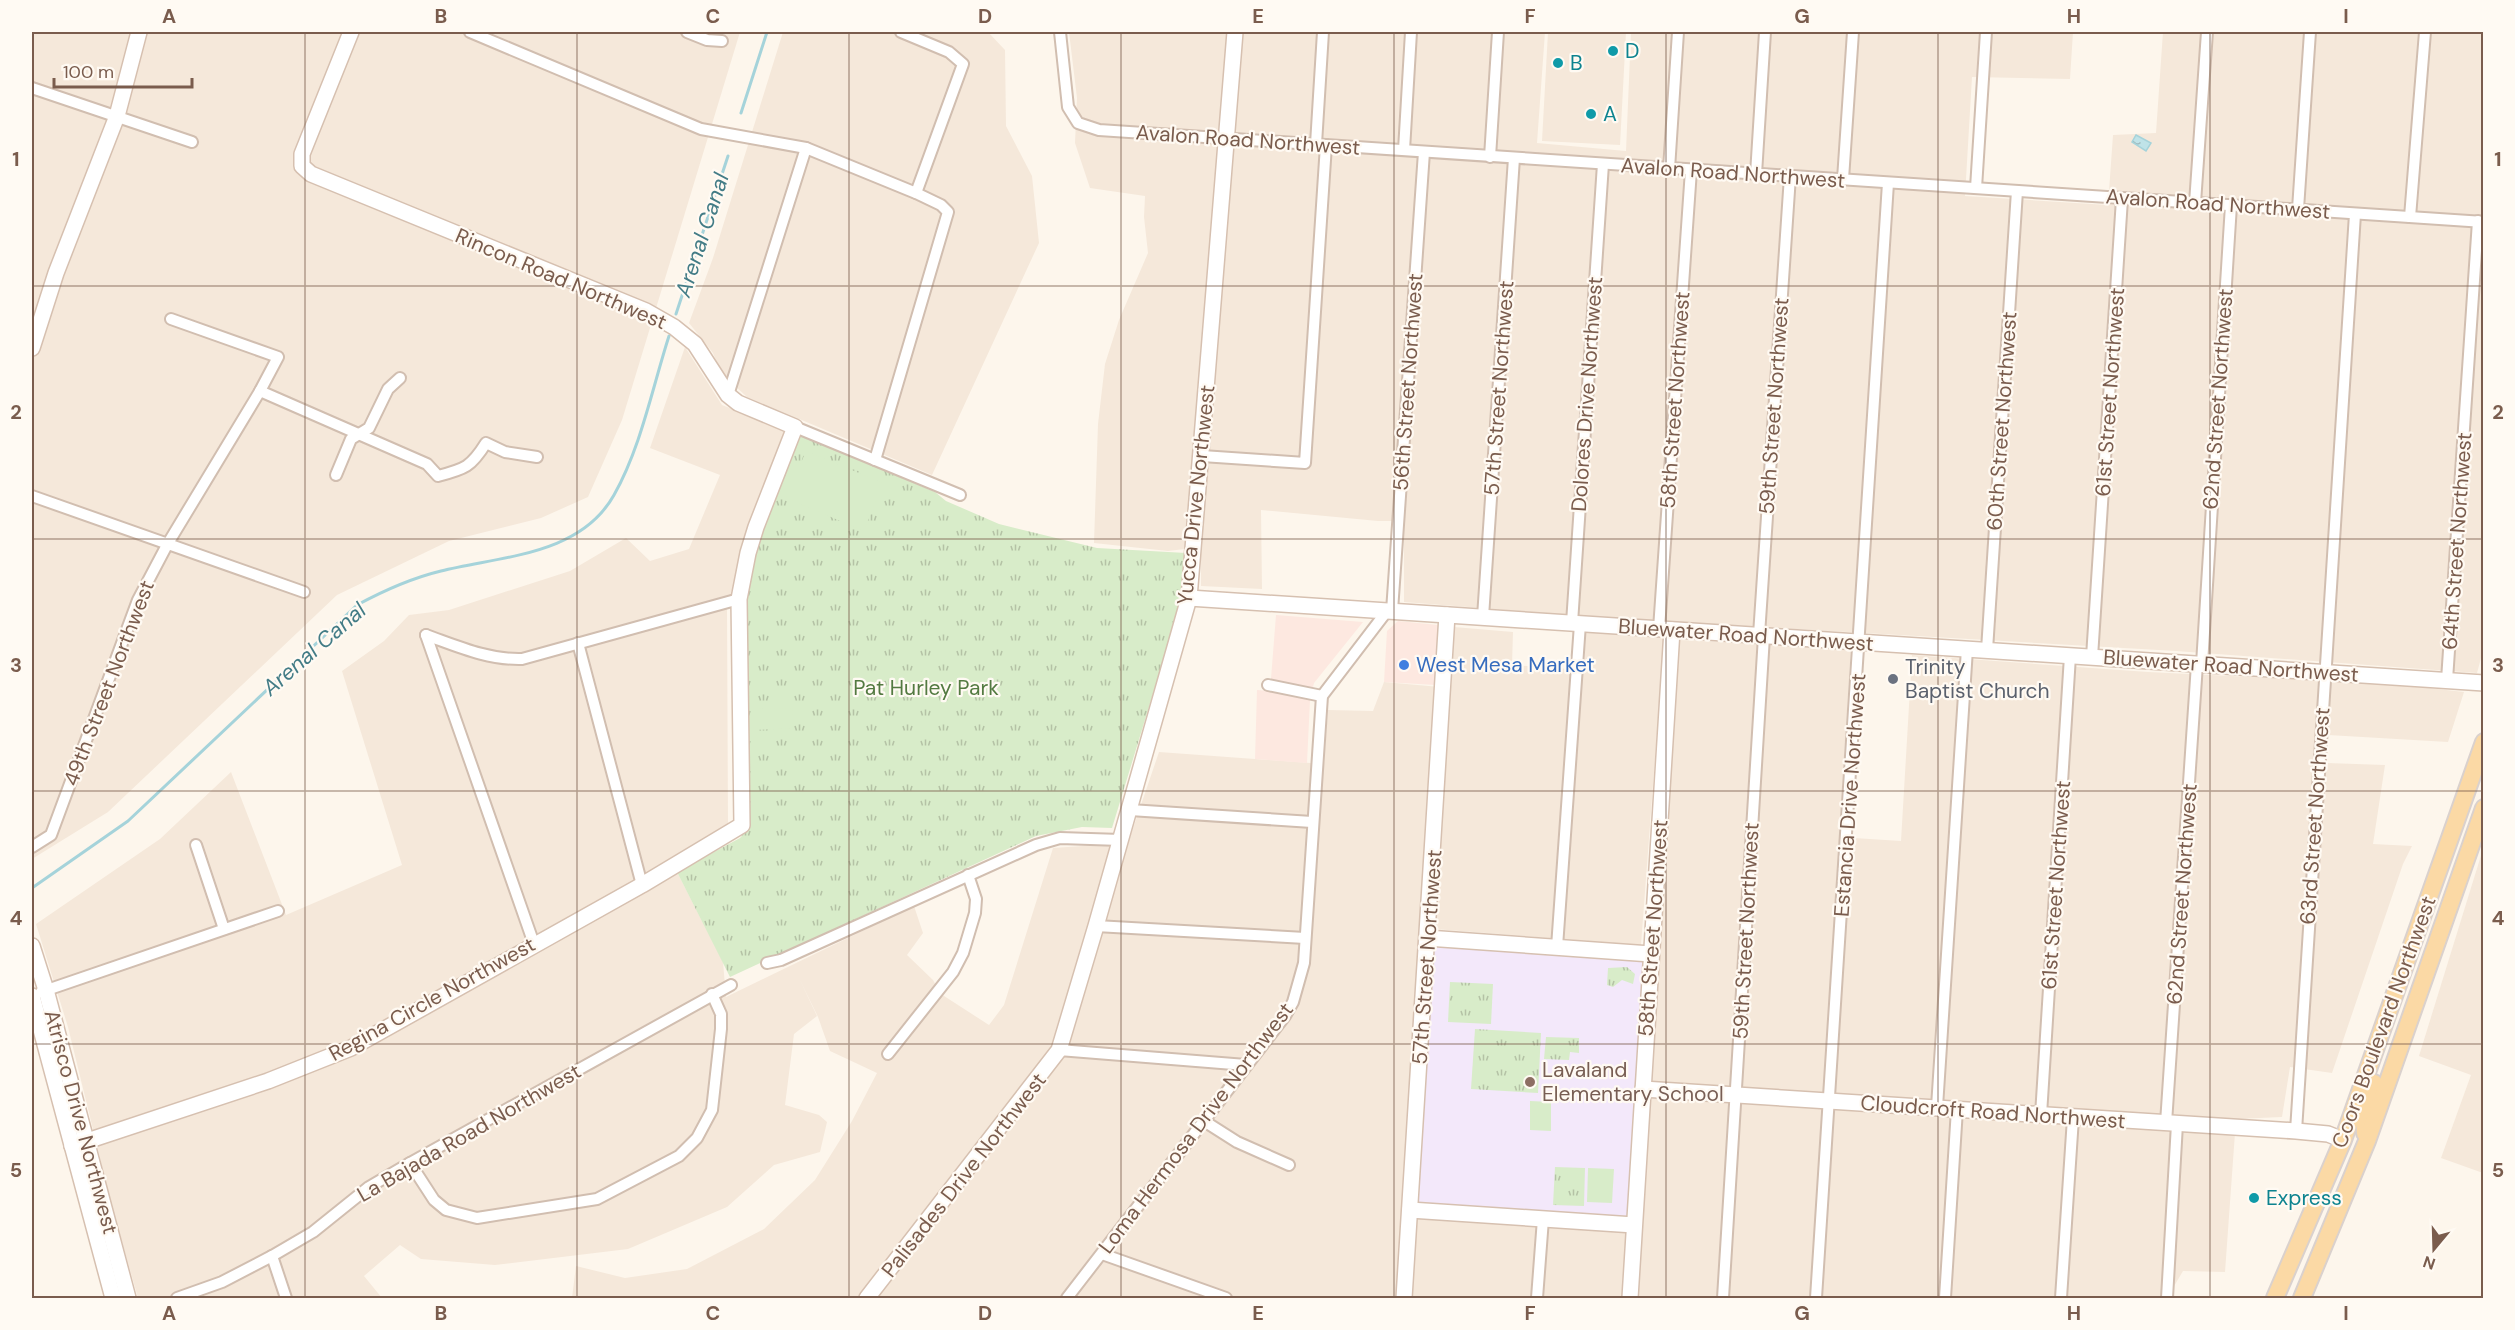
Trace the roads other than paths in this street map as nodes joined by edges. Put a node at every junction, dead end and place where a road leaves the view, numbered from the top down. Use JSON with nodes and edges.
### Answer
{"nodes":[{"id":1,"x":139,"y":32,"type":"edge"},
{"id":2,"x":351,"y":32,"type":"edge"},
{"id":3,"x":470,"y":32,"type":"edge"},
{"id":4,"x":687,"y":32,"type":"edge"},
{"id":5,"x":901,"y":32,"type":"edge"},
{"id":6,"x":1060,"y":32,"type":"edge"},
{"id":7,"x":1235,"y":32,"type":"edge"},
{"id":8,"x":1323,"y":32,"type":"edge"},
{"id":9,"x":1412,"y":32,"type":"edge"},
{"id":10,"x":1498,"y":32,"type":"edge"},
{"id":11,"x":1678,"y":32,"type":"edge"},
{"id":12,"x":1765,"y":32,"type":"edge"},
{"id":13,"x":1853,"y":32,"type":"edge"},
{"id":14,"x":1986,"y":32,"type":"edge"},
{"id":15,"x":2207,"y":32,"type":"edge"},
{"id":16,"x":2310,"y":32,"type":"edge"},
{"id":17,"x":2425,"y":32,"type":"edge"},
{"id":18,"x":722,"y":41,"type":"dead end"},
{"id":19,"x":32,"y":88,"type":"edge"},
{"id":20,"x":117,"y":116,"type":"junction"},
{"id":21,"x":1227,"y":139,"type":"junction"},
{"id":22,"x":192,"y":142,"type":"dead end"},
{"id":23,"x":1321,"y":144,"type":"junction"},
{"id":24,"x":806,"y":148,"type":"junction"},
{"id":25,"x":1404,"y":150,"type":"junction"},
{"id":26,"x":1424,"y":152,"type":"junction"},
{"id":27,"x":1490,"y":156,"type":"junction"},
{"id":28,"x":1514,"y":158,"type":"junction"},
{"id":29,"x":1603,"y":164,"type":"junction"},
{"id":30,"x":1669,"y":169,"type":"junction"},
{"id":31,"x":1691,"y":170,"type":"junction"},
{"id":32,"x":1756,"y":174,"type":"junction"},
{"id":33,"x":1790,"y":176,"type":"junction"},
{"id":34,"x":1842,"y":179,"type":"junction"},
{"id":35,"x":1888,"y":183,"type":"junction"},
{"id":36,"x":1976,"y":188,"type":"junction"},
{"id":37,"x":2017,"y":191,"type":"junction"},
{"id":38,"x":916,"y":194,"type":"junction"},
{"id":39,"x":2122,"y":199,"type":"junction"},
{"id":40,"x":2195,"y":203,"type":"junction"},
{"id":41,"x":2231,"y":205,"type":"junction"},
{"id":42,"x":2298,"y":209,"type":"junction"},
{"id":43,"x":2355,"y":214,"type":"junction"},
{"id":44,"x":2410,"y":217,"type":"junction"},
{"id":45,"x":2481,"y":222,"type":"edge"},
{"id":46,"x":171,"y":319,"type":"dead end"},
{"id":47,"x":36,"y":322,"type":"edge"},
{"id":48,"x":32,"y":348,"type":"edge"},
{"id":49,"x":399,"y":378,"type":"dead end"},
{"id":50,"x":260,"y":391,"type":"junction"},
{"id":51,"x":728,"y":395,"type":"junction"},
{"id":52,"x":795,"y":427,"type":"junction"},
{"id":53,"x":360,"y":433,"type":"junction"},
{"id":54,"x":1202,"y":456,"type":"junction"},
{"id":55,"x":537,"y":457,"type":"dead end"},
{"id":56,"x":875,"y":460,"type":"junction"},
{"id":57,"x":336,"y":475,"type":"dead end"},
{"id":58,"x":960,"y":495,"type":"dead end"},
{"id":59,"x":32,"y":496,"type":"edge"},
{"id":60,"x":167,"y":545,"type":"junction"},
{"id":61,"x":304,"y":592,"type":"dead end"},
{"id":62,"x":1189,"y":598,"type":"junction"},
{"id":63,"x":739,"y":599,"type":"junction"},
{"id":64,"x":1390,"y":611,"type":"junction"},
{"id":65,"x":1447,"y":615,"type":"junction"},
{"id":66,"x":1483,"y":617,"type":"junction"},
{"id":67,"x":1576,"y":623,"type":"junction"},
{"id":68,"x":1666,"y":629,"type":"junction"},
{"id":69,"x":1762,"y":636,"type":"junction"},
{"id":70,"x":1860,"y":642,"type":"junction"},
{"id":71,"x":578,"y":643,"type":"junction"},
{"id":72,"x":1967,"y":649,"type":"junction"},
{"id":73,"x":1987,"y":650,"type":"junction"},
{"id":74,"x":2070,"y":656,"type":"junction"},
{"id":75,"x":2092,"y":657,"type":"junction"},
{"id":76,"x":2199,"y":664,"type":"junction"},
{"id":77,"x":2324,"y":672,"type":"junction"},
{"id":78,"x":2447,"y":680,"type":"junction"},
{"id":79,"x":2484,"y":683,"type":"edge"},
{"id":80,"x":1268,"y":685,"type":"dead end"},
{"id":81,"x":1322,"y":696,"type":"junction"},
{"id":82,"x":2484,"y":742,"type":"edge"},
{"id":83,"x":2484,"y":808,"type":"edge"},
{"id":84,"x":1130,"y":810,"type":"junction"},
{"id":85,"x":1312,"y":822,"type":"junction"},
{"id":86,"x":1121,"y":840,"type":"junction"},
{"id":87,"x":196,"y":845,"type":"dead end"},
{"id":88,"x":32,"y":847,"type":"edge"},
{"id":89,"x":968,"y":875,"type":"junction"},
{"id":90,"x":642,"y":885,"type":"junction"},
{"id":91,"x":278,"y":911,"type":"dead end"},
{"id":92,"x":1096,"y":926,"type":"junction"},
{"id":93,"x":224,"y":929,"type":"junction"},
{"id":94,"x":1305,"y":938,"type":"junction"},
{"id":95,"x":1427,"y":938,"type":"junction"},
{"id":96,"x":534,"y":944,"type":"junction"},
{"id":97,"x":32,"y":946,"type":"edge"},
{"id":98,"x":1557,"y":947,"type":"junction"},
{"id":99,"x":1651,"y":954,"type":"junction"},
{"id":100,"x":767,"y":963,"type":"dead end"},
{"id":101,"x":731,"y":985,"type":"dead end"},
{"id":102,"x":36,"y":993,"type":"edge"},
{"id":103,"x":712,"y":994,"type":"junction"},
{"id":104,"x":1059,"y":1050,"type":"junction"},
{"id":105,"x":888,"y":1054,"type":"dead end"},
{"id":106,"x":2370,"y":1062,"type":"junction"},
{"id":107,"x":1246,"y":1065,"type":"junction"},
{"id":108,"x":1643,"y":1089,"type":"junction"},
{"id":109,"x":1736,"y":1095,"type":"junction"},
{"id":110,"x":1830,"y":1101,"type":"junction"},
{"id":111,"x":1937,"y":1107,"type":"junction"},
{"id":112,"x":1957,"y":1109,"type":"junction"},
{"id":113,"x":2041,"y":1115,"type":"junction"},
{"id":114,"x":2073,"y":1118,"type":"junction"},
{"id":115,"x":1204,"y":1121,"type":"junction"},
{"id":116,"x":2172,"y":1124,"type":"junction"},
{"id":117,"x":2296,"y":1131,"type":"junction"},
{"id":118,"x":2343,"y":1140,"type":"junction"},
{"id":119,"x":2367,"y":1140,"type":"junction"},
{"id":120,"x":87,"y":1143,"type":"junction"},
{"id":121,"x":72,"y":1146,"type":"junction"},
{"id":122,"x":410,"y":1162,"type":"junction"},
{"id":123,"x":1289,"y":1165,"type":"dead end"},
{"id":124,"x":1410,"y":1210,"type":"junction"},
{"id":125,"x":2339,"y":1211,"type":"junction"},
{"id":126,"x":1543,"y":1219,"type":"junction"},
{"id":127,"x":1634,"y":1225,"type":"junction"},
{"id":128,"x":1101,"y":1254,"type":"junction"},
{"id":129,"x":272,"y":1256,"type":"junction"},
{"id":130,"x":113,"y":1299,"type":"edge"},
{"id":131,"x":128,"y":1299,"type":"edge"},
{"id":132,"x":177,"y":1299,"type":"edge"},
{"id":133,"x":286,"y":1299,"type":"edge"},
{"id":134,"x":867,"y":1299,"type":"edge"},
{"id":135,"x":1066,"y":1299,"type":"edge"},
{"id":136,"x":1226,"y":1299,"type":"edge"},
{"id":137,"x":1404,"y":1299,"type":"edge"},
{"id":138,"x":1538,"y":1299,"type":"edge"},
{"id":139,"x":1630,"y":1299,"type":"edge"},
{"id":140,"x":1723,"y":1299,"type":"edge"},
{"id":141,"x":1816,"y":1299,"type":"edge"},
{"id":142,"x":1945,"y":1299,"type":"edge"},
{"id":143,"x":2061,"y":1299,"type":"edge"},
{"id":144,"x":2167,"y":1299,"type":"edge"},
{"id":145,"x":2275,"y":1299,"type":"edge"},
{"id":146,"x":2302,"y":1299,"type":"edge"}],
"edges":[{"from":1,"to":20,"type":"street"},
{"from":2,"to":51,"type":"street","name":"Rincon Road Northwest"},
{"from":3,"to":24,"type":"street"},
{"from":4,"to":18,"type":"street"},
{"from":5,"to":38,"type":"street"},
{"from":6,"to":21,"type":"street","name":"Avalon Road Northwest"},
{"from":7,"to":21,"type":"street","name":"Yucca Drive Northwest"},
{"from":8,"to":23,"type":"street"},
{"from":9,"to":25,"type":"street"},
{"from":10,"to":27,"type":"street"},
{"from":11,"to":30,"type":"street"},
{"from":12,"to":32,"type":"street"},
{"from":13,"to":34,"type":"street"},
{"from":14,"to":36,"type":"street"},
{"from":15,"to":40,"type":"street"},
{"from":16,"to":42,"type":"street"},
{"from":17,"to":44,"type":"street"},
{"from":19,"to":20,"type":"street"},
{"from":20,"to":22,"type":"street"},
{"from":20,"to":47,"type":"street"},
{"from":21,"to":23,"type":"street","name":"Avalon Road Northwest"},
{"from":21,"to":54,"type":"street","name":"Yucca Drive Northwest"},
{"from":23,"to":25,"type":"street","name":"Avalon Road Northwest"},
{"from":23,"to":54,"type":"street"},
{"from":24,"to":38,"type":"street"},
{"from":24,"to":51,"type":"street"},
{"from":25,"to":26,"type":"street","name":"Avalon Road Northwest"},
{"from":26,"to":27,"type":"street","name":"Avalon Road Northwest"},
{"from":26,"to":64,"type":"street","name":"56th Street Northwest"},
{"from":27,"to":28,"type":"street","name":"Avalon Road Northwest"},
{"from":28,"to":29,"type":"street","name":"Avalon Road Northwest"},
{"from":28,"to":66,"type":"street","name":"57th Street Northwest"},
{"from":29,"to":30,"type":"street","name":"Avalon Road Northwest"},
{"from":29,"to":67,"type":"street","name":"Dolores Drive Northwest"},
{"from":30,"to":31,"type":"street","name":"Avalon Road Northwest"},
{"from":31,"to":32,"type":"street","name":"Avalon Road Northwest"},
{"from":31,"to":68,"type":"street","name":"58th Street Northwest"},
{"from":32,"to":33,"type":"street","name":"Avalon Road Northwest"},
{"from":33,"to":34,"type":"street","name":"Avalon Road Northwest"},
{"from":33,"to":69,"type":"street","name":"59th Street Northwest"},
{"from":34,"to":35,"type":"street","name":"Avalon Road Northwest"},
{"from":35,"to":36,"type":"street","name":"Avalon Road Northwest"},
{"from":35,"to":70,"type":"street","name":"Estancia Drive Northwest"},
{"from":36,"to":37,"type":"street","name":"Avalon Road Northwest"},
{"from":37,"to":39,"type":"street","name":"Avalon Road Northwest"},
{"from":37,"to":73,"type":"street","name":"60th Street Northwest"},
{"from":38,"to":56,"type":"street"},
{"from":39,"to":40,"type":"street","name":"Avalon Road Northwest"},
{"from":39,"to":75,"type":"street","name":"61st Street Northwest"},
{"from":40,"to":41,"type":"street","name":"Avalon Road Northwest"},
{"from":41,"to":42,"type":"street","name":"Avalon Road Northwest"},
{"from":41,"to":76,"type":"street","name":"62nd Street Northwest"},
{"from":42,"to":43,"type":"street","name":"Avalon Road Northwest"},
{"from":43,"to":44,"type":"street","name":"Avalon Road Northwest"},
{"from":43,"to":77,"type":"street","name":"63rd Street Northwest"},
{"from":44,"to":45,"type":"street","name":"Avalon Road Northwest"},
{"from":45,"to":78,"type":"street","name":"64th Street Northwest"},
{"from":46,"to":50,"type":"street","name":"49th Street Northwest"},
{"from":47,"to":48,"type":"street"},
{"from":49,"to":53,"type":"street"},
{"from":50,"to":53,"type":"street"},
{"from":50,"to":60,"type":"street","name":"49th Street Northwest"},
{"from":51,"to":52,"type":"street","name":"Rincon Road Northwest"},
{"from":52,"to":56,"type":"street","name":"Rincon Road Northwest"},
{"from":52,"to":63,"type":"street"},
{"from":53,"to":55,"type":"street"},
{"from":53,"to":57,"type":"street"},
{"from":54,"to":62,"type":"street","name":"Yucca Drive Northwest"},
{"from":56,"to":58,"type":"street","name":"Rincon Road Northwest"},
{"from":59,"to":60,"type":"street"},
{"from":60,"to":61,"type":"street"},
{"from":60,"to":88,"type":"street","name":"49th Street Northwest"},
{"from":62,"to":64,"type":"street","name":"Bluewater Road Northwest"},
{"from":62,"to":84,"type":"street","name":"Yucca Drive Northwest"},
{"from":63,"to":71,"type":"street"},
{"from":63,"to":90,"type":"street","name":"Regina Circle Northwest"},
{"from":64,"to":65,"type":"street","name":"Bluewater Road Northwest"},
{"from":64,"to":81,"type":"street"},
{"from":65,"to":66,"type":"street","name":"Bluewater Road Northwest"},
{"from":65,"to":95,"type":"street","name":"57th Street Northwest"},
{"from":66,"to":67,"type":"street","name":"Bluewater Road Northwest"},
{"from":67,"to":68,"type":"street","name":"Bluewater Road Northwest"},
{"from":67,"to":98,"type":"street","name":"Dolores Drive Northwest"},
{"from":68,"to":69,"type":"street","name":"Bluewater Road Northwest"},
{"from":68,"to":99,"type":"street","name":"58th Street Northwest"},
{"from":69,"to":70,"type":"street","name":"Bluewater Road Northwest"},
{"from":69,"to":109,"type":"street","name":"59th Street Northwest"},
{"from":70,"to":72,"type":"street","name":"Bluewater Road Northwest"},
{"from":70,"to":110,"type":"street","name":"Estancia Drive Northwest"},
{"from":71,"to":90,"type":"street"},
{"from":71,"to":96,"type":"street"},
{"from":72,"to":73,"type":"street","name":"Bluewater Road Northwest"},
{"from":72,"to":111,"type":"street"},
{"from":73,"to":74,"type":"street","name":"Bluewater Road Northwest"},
{"from":74,"to":75,"type":"street","name":"Bluewater Road Northwest"},
{"from":74,"to":113,"type":"street","name":"61st Street Northwest"},
{"from":75,"to":76,"type":"street","name":"Bluewater Road Northwest"},
{"from":76,"to":77,"type":"street","name":"Bluewater Road Northwest"},
{"from":76,"to":116,"type":"street","name":"62nd Street Northwest"},
{"from":77,"to":78,"type":"street","name":"Bluewater Road Northwest"},
{"from":77,"to":117,"type":"street","name":"63rd Street Northwest"},
{"from":78,"to":79,"type":"street","name":"Bluewater Road Northwest"},
{"from":80,"to":81,"type":"street"},
{"from":81,"to":85,"type":"street","name":"Loma Hermosa Drive Northwest"},
{"from":82,"to":106,"type":"main road","name":"Coors Boulevard Northwest"},
{"from":83,"to":119,"type":"main road","name":"Coors Boulevard Northwest"},
{"from":84,"to":85,"type":"street"},
{"from":84,"to":86,"type":"street","name":"Yucca Drive Northwest"},
{"from":85,"to":94,"type":"street","name":"Loma Hermosa Drive Northwest"},
{"from":86,"to":89,"type":"street"},
{"from":86,"to":92,"type":"street","name":"Yucca Drive Northwest"},
{"from":87,"to":93,"type":"street"},
{"from":89,"to":100,"type":"street"},
{"from":89,"to":105,"type":"street"},
{"from":90,"to":96,"type":"street","name":"Regina Circle Northwest"},
{"from":91,"to":93,"type":"street"},
{"from":92,"to":94,"type":"street"},
{"from":92,"to":104,"type":"street","name":"Yucca Drive Northwest"},
{"from":93,"to":102,"type":"street"},
{"from":94,"to":107,"type":"street","name":"Loma Hermosa Drive Northwest"},
{"from":95,"to":98,"type":"street"},
{"from":95,"to":124,"type":"street","name":"57th Street Northwest"},
{"from":96,"to":120,"type":"street","name":"Regina Circle Northwest"},
{"from":97,"to":102,"type":"street","name":"Atrisco Drive Northwest"},
{"from":98,"to":99,"type":"street"},
{"from":99,"to":108,"type":"street","name":"58th Street Northwest"},
{"from":101,"to":103,"type":"street","name":"La Bajada Road Northwest"},
{"from":102,"to":120,"type":"street","name":"Atrisco Drive Northwest"},
{"from":102,"to":121,"type":"street","name":"Atrisco Drive Northwest"},
{"from":103,"to":122,"type":"street","name":"La Bajada Road Northwest"},
{"from":103,"to":122,"type":"street"},
{"from":104,"to":107,"type":"street"},
{"from":104,"to":134,"type":"street","name":"Palisades Drive Northwest"},
{"from":106,"to":118,"type":"main road","name":"Coors Boulevard Northwest"},
{"from":106,"to":119,"type":"main road"},
{"from":107,"to":115,"type":"street","name":"Loma Hermosa Drive Northwest"},
{"from":108,"to":109,"type":"street","name":"Cloudcroft Road Northwest"},
{"from":108,"to":127,"type":"street","name":"58th Street Northwest"},
{"from":109,"to":110,"type":"street","name":"Cloudcroft Road Northwest"},
{"from":109,"to":140,"type":"street","name":"59th Street Northwest"},
{"from":110,"to":111,"type":"street","name":"Cloudcroft Road Northwest"},
{"from":110,"to":141,"type":"street","name":"Estancia Drive Northwest"},
{"from":111,"to":112,"type":"street","name":"Cloudcroft Road Northwest"},
{"from":112,"to":113,"type":"street","name":"Cloudcroft Road Northwest"},
{"from":112,"to":142,"type":"street"},
{"from":113,"to":114,"type":"street","name":"Cloudcroft Road Northwest"},
{"from":114,"to":116,"type":"street","name":"Cloudcroft Road Northwest"},
{"from":114,"to":143,"type":"street"},
{"from":115,"to":123,"type":"street"},
{"from":115,"to":128,"type":"street","name":"Loma Hermosa Drive Northwest"},
{"from":116,"to":117,"type":"street","name":"Cloudcroft Road Northwest"},
{"from":116,"to":144,"type":"street","name":"62nd Street Northwest"},
{"from":117,"to":118,"type":"street","name":"Cloudcroft Road Northwest"},
{"from":118,"to":125,"type":"main road"},
{"from":118,"to":145,"type":"main road","name":"Coors Boulevard Northwest"},
{"from":119,"to":125,"type":"main road","name":"Coors Boulevard Northwest"},
{"from":120,"to":121,"type":"street","name":"Regina Circle Northwest"},
{"from":120,"to":131,"type":"street","name":"Atrisco Drive Northwest"},
{"from":121,"to":130,"type":"street","name":"Atrisco Drive Northwest"},
{"from":122,"to":129,"type":"street","name":"La Bajada Road Northwest"},
{"from":124,"to":126,"type":"street"},
{"from":124,"to":137,"type":"street","name":"57th Street Northwest"},
{"from":125,"to":146,"type":"main road","name":"Coors Boulevard Northwest"},
{"from":126,"to":127,"type":"street"},
{"from":126,"to":138,"type":"street"},
{"from":127,"to":139,"type":"street","name":"58th Street Northwest"},
{"from":128,"to":135,"type":"street","name":"Loma Hermosa Drive Northwest"},
{"from":128,"to":136,"type":"street"},
{"from":129,"to":132,"type":"street","name":"La Bajada Road Northwest"},
{"from":129,"to":133,"type":"street"}]}
